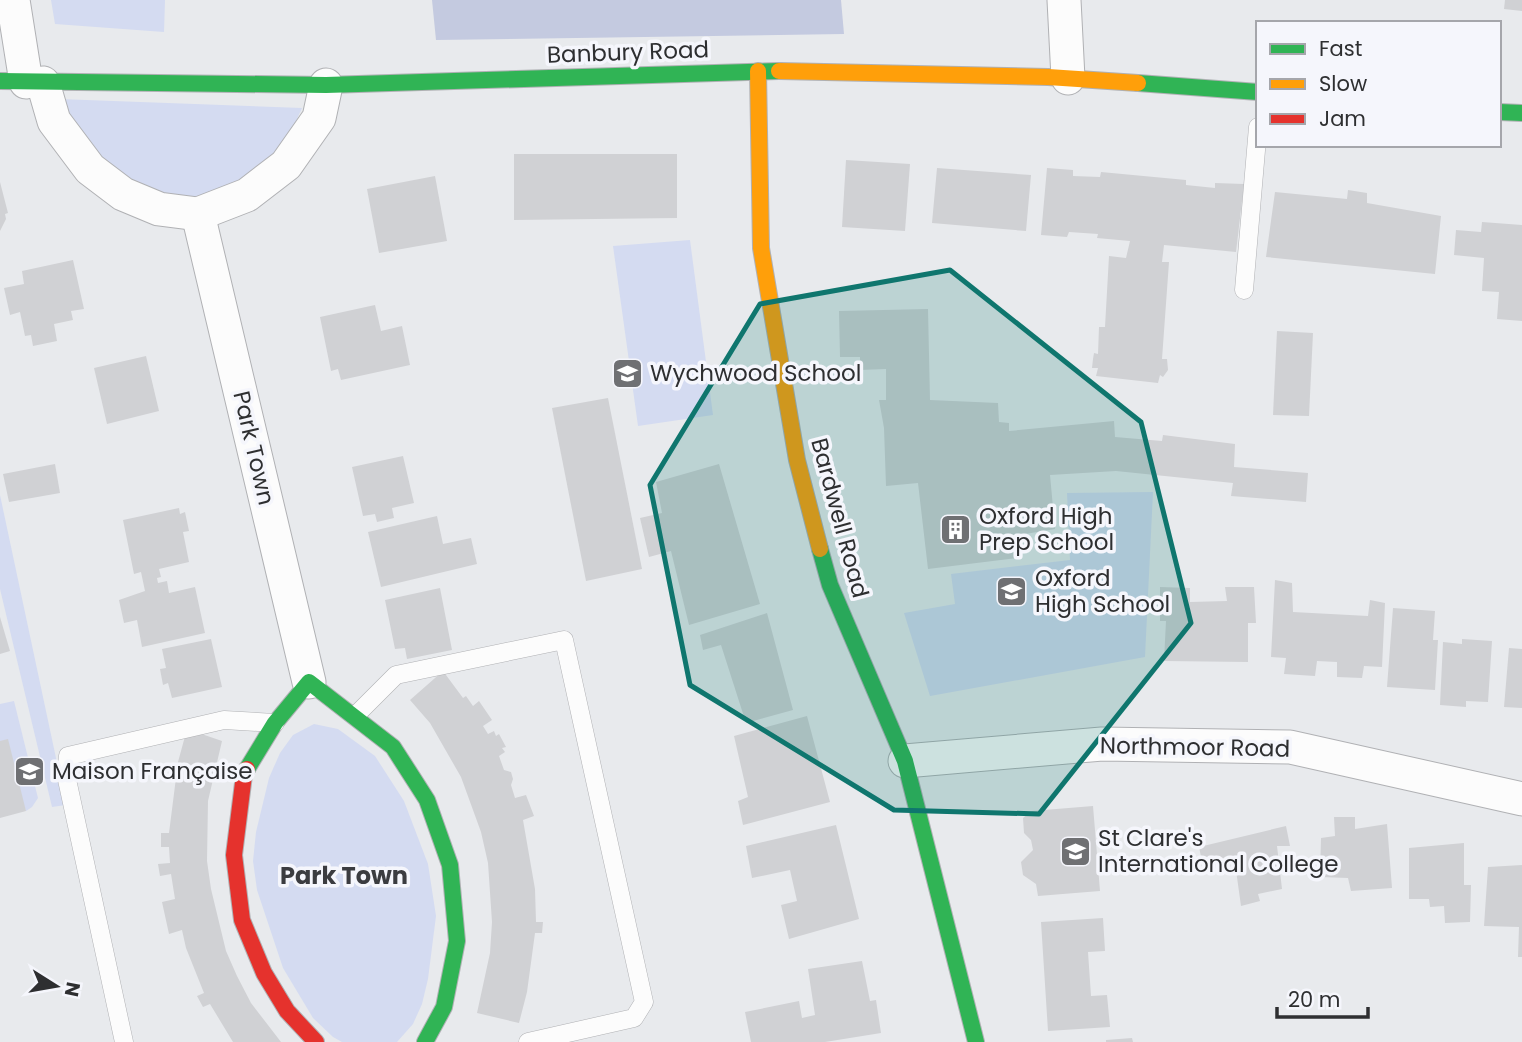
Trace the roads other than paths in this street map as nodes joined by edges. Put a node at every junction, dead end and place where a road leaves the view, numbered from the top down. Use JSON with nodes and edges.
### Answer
{"nodes":[{"id":1,"x":13,"y":0,"type":"edge"},
{"id":2,"x":1064,"y":0,"type":"edge"},
{"id":3,"x":758,"y":71,"type":"junction"},
{"id":4,"x":1068,"y":78,"type":"junction"},
{"id":5,"x":23,"y":82,"type":"edge"},
{"id":6,"x":326,"y":85,"type":"junction"},
{"id":7,"x":1256,"y":92,"type":"edge"},
{"id":8,"x":1501,"y":112,"type":"edge"},
{"id":9,"x":1522,"y":113,"type":"edge"},
{"id":10,"x":1256,"y":147,"type":"edge"},
{"id":11,"x":198,"y":214,"type":"junction"},
{"id":12,"x":1244,"y":290,"type":"dead end"},
{"id":13,"x":309,"y":682,"type":"junction"},
{"id":14,"x":355,"y":716,"type":"junction"},
{"id":15,"x":275,"y":723,"type":"junction"},
{"id":16,"x":905,"y":761,"type":"junction"},
{"id":17,"x":1522,"y":799,"type":"edge"},
{"id":18,"x":124,"y":1042,"type":"edge"},
{"id":19,"x":316,"y":1042,"type":"edge"},
{"id":20,"x":425,"y":1042,"type":"edge"},
{"id":21,"x":528,"y":1042,"type":"edge"},
{"id":22,"x":976,"y":1042,"type":"edge"}],
"edges":[{"from":1,"to":5,"type":"street"},
{"from":2,"to":4,"type":"street"},
{"from":3,"to":4,"type":"street","name":"Banbury Road"},
{"from":3,"to":6,"type":"street","name":"Banbury Road"},
{"from":3,"to":16,"type":"street","name":"Bardwell Road"},
{"from":4,"to":7,"type":"street","name":"Banbury Road"},
{"from":5,"to":6,"type":"street","name":"Banbury Road"},
{"from":5,"to":11,"type":"street"},
{"from":6,"to":11,"type":"street"},
{"from":8,"to":9,"type":"street"},
{"from":10,"to":12,"type":"lane"},
{"from":11,"to":13,"type":"street","name":"Park Town"},
{"from":13,"to":14,"type":"street"},
{"from":13,"to":15,"type":"street"},
{"from":14,"to":20,"type":"street"},
{"from":14,"to":21,"type":"lane"},
{"from":15,"to":18,"type":"lane"},
{"from":15,"to":19,"type":"street"},
{"from":16,"to":17,"type":"street","name":"Northmoor Road"},
{"from":16,"to":22,"type":"street","name":"Bardwell Road"}]}
